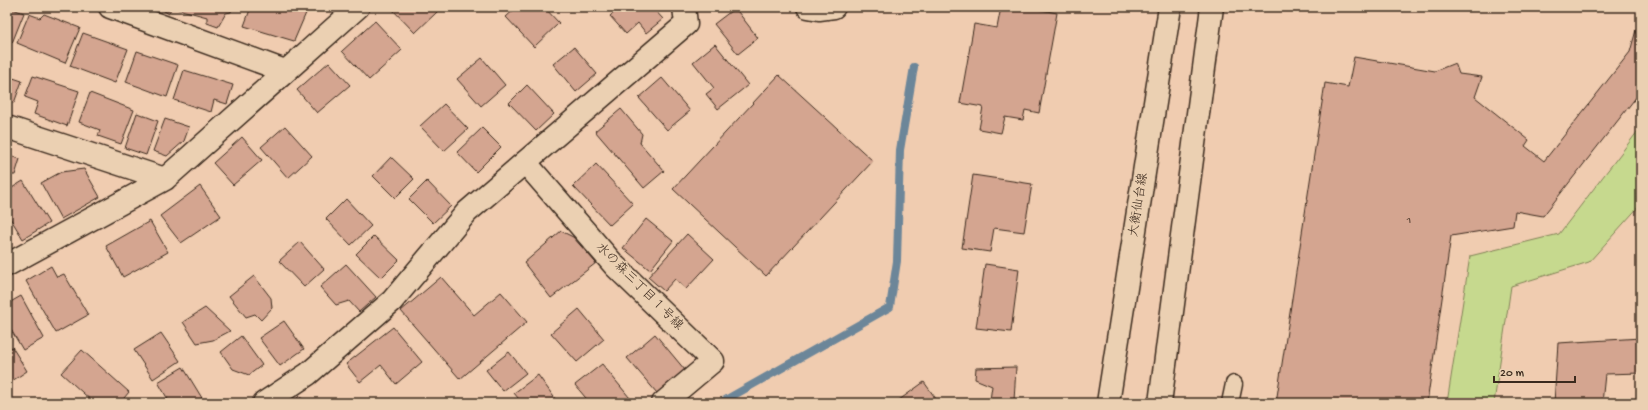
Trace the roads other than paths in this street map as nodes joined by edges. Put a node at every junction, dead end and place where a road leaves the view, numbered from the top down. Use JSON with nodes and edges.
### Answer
{"nodes":[{"id":1,"x":110,"y":7,"type":"edge"},
{"id":2,"x":358,"y":7,"type":"edge"},
{"id":3,"x":684,"y":7,"type":"edge"},
{"id":4,"x":808,"y":7,"type":"edge"},
{"id":5,"x":834,"y":7,"type":"edge"},
{"id":6,"x":1170,"y":7,"type":"edge"},
{"id":7,"x":1212,"y":7,"type":"edge"},
{"id":8,"x":285,"y":71,"type":"junction"},
{"id":9,"x":7,"y":127,"type":"edge"},
{"id":10,"x":525,"y":162,"type":"junction"},
{"id":11,"x":165,"y":179,"type":"junction"},
{"id":12,"x":7,"y":265,"type":"edge"},
{"id":13,"x":1234,"y":384,"type":"dead end"},
{"id":14,"x":264,"y":403,"type":"edge"},
{"id":15,"x":663,"y":403,"type":"edge"},
{"id":16,"x":1108,"y":403,"type":"edge"},
{"id":17,"x":1160,"y":403,"type":"edge"},
{"id":18,"x":1230,"y":403,"type":"edge"}],
"edges":[{"from":1,"to":8,"type":"street"},
{"from":2,"to":8,"type":"street"},
{"from":3,"to":10,"type":"street"},
{"from":4,"to":5,"type":"street"},
{"from":6,"to":16,"type":"street","name":"大衡仙台線"},
{"from":7,"to":17,"type":"street"},
{"from":8,"to":11,"type":"street"},
{"from":9,"to":11,"type":"street"},
{"from":10,"to":14,"type":"street"},
{"from":10,"to":15,"type":"street","name":"水の森三丁目１号線"},
{"from":11,"to":12,"type":"street"},
{"from":13,"to":18,"type":"lane"}]}
